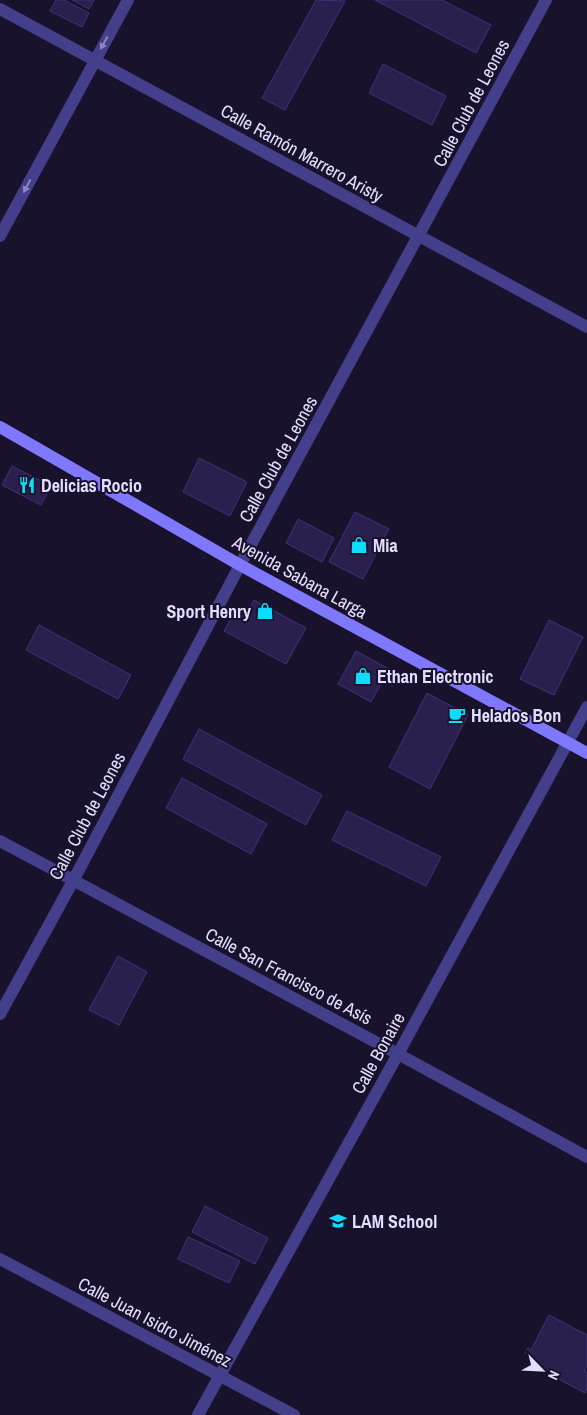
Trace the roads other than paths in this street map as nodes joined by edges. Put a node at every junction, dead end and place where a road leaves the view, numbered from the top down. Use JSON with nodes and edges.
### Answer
{"nodes":[{"id":1,"x":128,"y":0,"type":"edge"},
{"id":2,"x":546,"y":0,"type":"edge"},
{"id":3,"x":0,"y":9,"type":"edge"},
{"id":4,"x":95,"y":60,"type":"junction"},
{"id":5,"x":0,"y":236,"type":"edge"},
{"id":6,"x":419,"y":237,"type":"junction"},
{"id":7,"x":587,"y":327,"type":"edge"},
{"id":8,"x":0,"y":427,"type":"edge"},
{"id":9,"x":240,"y":565,"type":"junction"},
{"id":10,"x":587,"y":707,"type":"edge"},
{"id":11,"x":568,"y":743,"type":"junction"},
{"id":12,"x":587,"y":752,"type":"edge"},
{"id":13,"x":0,"y":841,"type":"edge"},
{"id":14,"x":73,"y":881,"type":"junction"},
{"id":15,"x":0,"y":1014,"type":"edge"},
{"id":16,"x":398,"y":1054,"type":"junction"},
{"id":17,"x":587,"y":1157,"type":"edge"},
{"id":18,"x":0,"y":1260,"type":"edge"},
{"id":19,"x":220,"y":1376,"type":"junction"},
{"id":20,"x":198,"y":1415,"type":"edge"},
{"id":21,"x":294,"y":1415,"type":"edge"}],
"edges":[{"from":1,"to":4,"type":"street","one_way":true},
{"from":2,"to":6,"type":"street","name":"Calle Club de Leones"},
{"from":3,"to":4,"type":"street","name":"Calle Ramón Marrero Aristy"},
{"from":4,"to":5,"type":"street","one_way":true},
{"from":4,"to":6,"type":"street","name":"Calle Ramón Marrero Aristy"},
{"from":6,"to":7,"type":"street","name":"Calle Ramón Marrero Aristy"},
{"from":6,"to":9,"type":"street","name":"Calle Club de Leones"},
{"from":8,"to":9,"type":"main road","name":"Avenida Sabana Larga"},
{"from":9,"to":11,"type":"main road","name":"Avenida Sabana Larga"},
{"from":9,"to":14,"type":"street","name":"Calle Club de Leones"},
{"from":10,"to":11,"type":"street","name":"Calle Bonaire"},
{"from":11,"to":12,"type":"main road","name":"Avenida Sabana Larga"},
{"from":11,"to":16,"type":"street","name":"Calle Bonaire"},
{"from":13,"to":14,"type":"street","name":"Calle San Francisco de Asís"},
{"from":14,"to":15,"type":"street","name":"Calle Club de Leones"},
{"from":14,"to":16,"type":"street","name":"Calle San Francisco de Asís"},
{"from":16,"to":17,"type":"street","name":"Calle San Francisco de Asís"},
{"from":16,"to":19,"type":"street","name":"Calle Bonaire"},
{"from":18,"to":19,"type":"street","name":"Calle Juan Isidro Jiménez"},
{"from":19,"to":20,"type":"street","name":"Calle Bonaire"},
{"from":19,"to":21,"type":"street","name":"Calle Juan Isidro Jiménez"}]}
